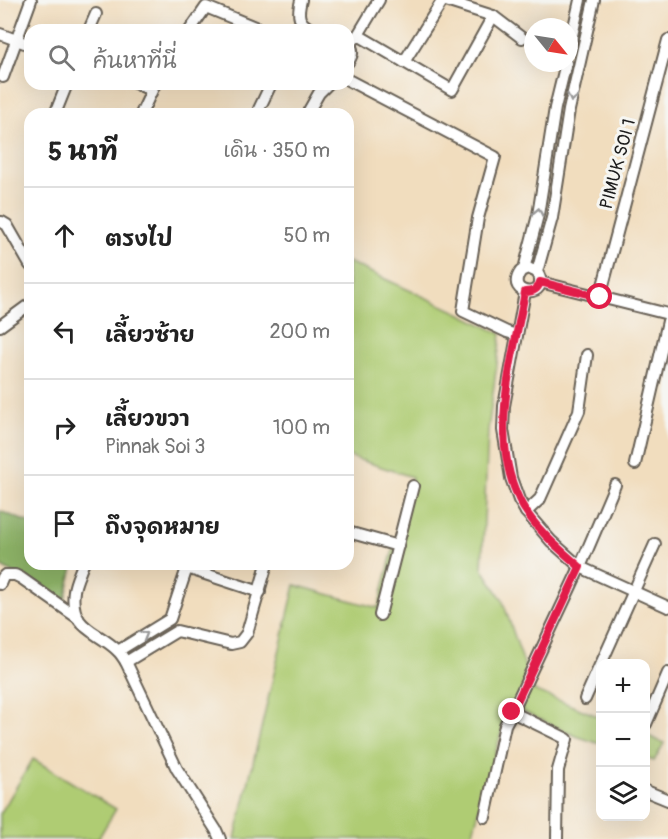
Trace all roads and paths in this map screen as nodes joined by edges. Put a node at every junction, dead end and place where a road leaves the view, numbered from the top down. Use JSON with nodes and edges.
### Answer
{"nodes":[{"id":1,"x":31,"y":0,"type":"edge"},
{"id":2,"x":301,"y":0,"type":"edge"},
{"id":3,"x":379,"y":0,"type":"edge"},
{"id":4,"x":580,"y":0,"type":"edge"},
{"id":5,"x":594,"y":0,"type":"edge"},
{"id":6,"x":96,"y":14,"type":"dead end"},
{"id":7,"x":493,"y":16,"type":"junction"},
{"id":8,"x":576,"y":18,"type":"edge"},
{"id":9,"x":92,"y":24,"type":"edge"},
{"id":10,"x":194,"y":24,"type":"edge"},
{"id":11,"x":247,"y":24,"type":"edge"},
{"id":12,"x":303,"y":24,"type":"edge"},
{"id":13,"x":0,"y":34,"type":"edge"},
{"id":14,"x":358,"y":35,"type":"junction"},
{"id":15,"x":522,"y":38,"type":"dead end"},
{"id":16,"x":578,"y":38,"type":"edge"},
{"id":17,"x":354,"y":39,"type":"edge"},
{"id":18,"x":16,"y":40,"type":"junction"},
{"id":19,"x":585,"y":40,"type":"junction"},
{"id":20,"x":668,"y":40,"type":"edge"},
{"id":21,"x":24,"y":43,"type":"edge"},
{"id":22,"x":404,"y":62,"type":"junction"},
{"id":23,"x":564,"y":72,"type":"edge"},
{"id":24,"x":3,"y":77,"type":"dead end"},
{"id":25,"x":354,"y":83,"type":"edge"},
{"id":26,"x":65,"y":90,"type":"edge"},
{"id":27,"x":152,"y":90,"type":"edge"},
{"id":28,"x":268,"y":90,"type":"edge"},
{"id":29,"x":322,"y":90,"type":"edge"},
{"id":30,"x":57,"y":108,"type":"edge"},
{"id":31,"x":144,"y":108,"type":"edge"},
{"id":32,"x":259,"y":108,"type":"edge"},
{"id":33,"x":310,"y":108,"type":"edge"},
{"id":34,"x":548,"y":153,"type":"junction"},
{"id":35,"x":562,"y":156,"type":"junction"},
{"id":36,"x":0,"y":222,"type":"edge"},
{"id":37,"x":24,"y":255,"type":"edge"},
{"id":38,"x":524,"y":269,"type":"junction"},
{"id":39,"x":538,"y":277,"type":"junction"},
{"id":40,"x":525,"y":292,"type":"junction"},
{"id":41,"x":600,"y":297,"type":"junction"},
{"id":42,"x":24,"y":308,"type":"edge"},
{"id":43,"x":668,"y":314,"type":"edge"},
{"id":44,"x":668,"y":321,"type":"edge"},
{"id":45,"x":0,"y":326,"type":"edge"},
{"id":46,"x":517,"y":335,"type":"junction"},
{"id":47,"x":587,"y":355,"type":"dead end"},
{"id":48,"x":635,"y":464,"type":"dead end"},
{"id":49,"x":615,"y":485,"type":"dead end"},
{"id":50,"x":413,"y":486,"type":"dead end"},
{"id":51,"x":526,"y":512,"type":"junction"},
{"id":52,"x":354,"y":534,"type":"edge"},
{"id":53,"x":655,"y":544,"type":"dead end"},
{"id":54,"x":398,"y":546,"type":"junction"},
{"id":55,"x":580,"y":567,"type":"junction"},
{"id":56,"x":81,"y":570,"type":"edge"},
{"id":57,"x":186,"y":570,"type":"edge"},
{"id":58,"x":193,"y":570,"type":"edge"},
{"id":59,"x":266,"y":570,"type":"edge"},
{"id":60,"x":0,"y":584,"type":"edge"},
{"id":61,"x":260,"y":592,"type":"junction"},
{"id":62,"x":634,"y":592,"type":"junction"},
{"id":63,"x":668,"y":607,"type":"edge"},
{"id":64,"x":380,"y":615,"type":"dead end"},
{"id":65,"x":78,"y":618,"type":"junction"},
{"id":66,"x":118,"y":651,"type":"junction"},
{"id":67,"x":603,"y":659,"type":"edge"},
{"id":68,"x":126,"y":662,"type":"junction"},
{"id":69,"x":668,"y":673,"type":"edge"},
{"id":70,"x":596,"y":675,"type":"edge"},
{"id":71,"x":585,"y":699,"type":"dead end"},
{"id":72,"x":512,"y":712,"type":"junction"},
{"id":73,"x":650,"y":713,"type":"edge"},
{"id":74,"x":650,"y":793,"type":"edge"},
{"id":75,"x":668,"y":800,"type":"edge"},
{"id":76,"x":485,"y":817,"type":"dead end"},
{"id":77,"x":220,"y":839,"type":"edge"},
{"id":78,"x":557,"y":839,"type":"edge"}],
"edges":[{"from":1,"to":18,"type":"street"},
{"from":2,"to":12,"type":"street"},
{"from":3,"to":14,"type":"street"},
{"from":4,"to":8,"type":"street"},
{"from":5,"to":19,"type":"street"},
{"from":6,"to":9,"type":"street"},
{"from":7,"to":15,"type":"street"},
{"from":7,"to":22,"type":"street"},
{"from":7,"to":22,"type":"street"},
{"from":10,"to":11,"type":"street"},
{"from":13,"to":18,"type":"street"},
{"from":14,"to":17,"type":"street"},
{"from":14,"to":22,"type":"street"},
{"from":16,"to":19,"type":"street"},
{"from":18,"to":21,"type":"street"},
{"from":18,"to":24,"type":"street"},
{"from":19,"to":35,"type":"street","one_way":true},
{"from":20,"to":41,"type":"street","name":"PIMUK SOI 1"},
{"from":23,"to":34,"type":"street"},
{"from":25,"to":46,"type":"street"},
{"from":26,"to":30,"type":"street"},
{"from":27,"to":31,"type":"street"},
{"from":28,"to":32,"type":"street"},
{"from":29,"to":33,"type":"street"},
{"from":34,"to":35,"type":"street"},
{"from":38,"to":34,"type":"street","one_way":true},
{"from":35,"to":39,"type":"street"},
{"from":36,"to":37,"type":"street"},
{"from":38,"to":39,"type":"street"},
{"from":38,"to":40,"type":"street"},
{"from":39,"to":40,"type":"street"},
{"from":39,"to":41,"type":"street"},
{"from":40,"to":46,"type":"street"},
{"from":41,"to":43,"type":"street"},
{"from":42,"to":45,"type":"street"},
{"from":44,"to":48,"type":"street"},
{"from":46,"to":51,"type":"street"},
{"from":47,"to":51,"type":"street"},
{"from":49,"to":55,"type":"street"},
{"from":50,"to":54,"type":"street"},
{"from":51,"to":55,"type":"street"},
{"from":52,"to":54,"type":"street"},
{"from":53,"to":62,"type":"street"},
{"from":54,"to":64,"type":"street"},
{"from":55,"to":62,"type":"street"},
{"from":55,"to":72,"type":"street"},
{"from":56,"to":65,"type":"street"},
{"from":66,"to":57,"type":"street","one_way":true},
{"from":58,"to":61,"type":"street","one_way":true},
{"from":59,"to":61,"type":"street"},
{"from":60,"to":65,"type":"street"},
{"from":61,"to":68,"type":"street"},
{"from":62,"to":63,"type":"street"},
{"from":62,"to":67,"type":"street"},
{"from":65,"to":66,"type":"street"},
{"from":66,"to":68,"type":"street"},
{"from":68,"to":77,"type":"street"},
{"from":69,"to":73,"type":"street"},
{"from":70,"to":71,"type":"street"},
{"from":72,"to":76,"type":"street"},
{"from":72,"to":78,"type":"street"},
{"from":74,"to":75,"type":"street"}]}
